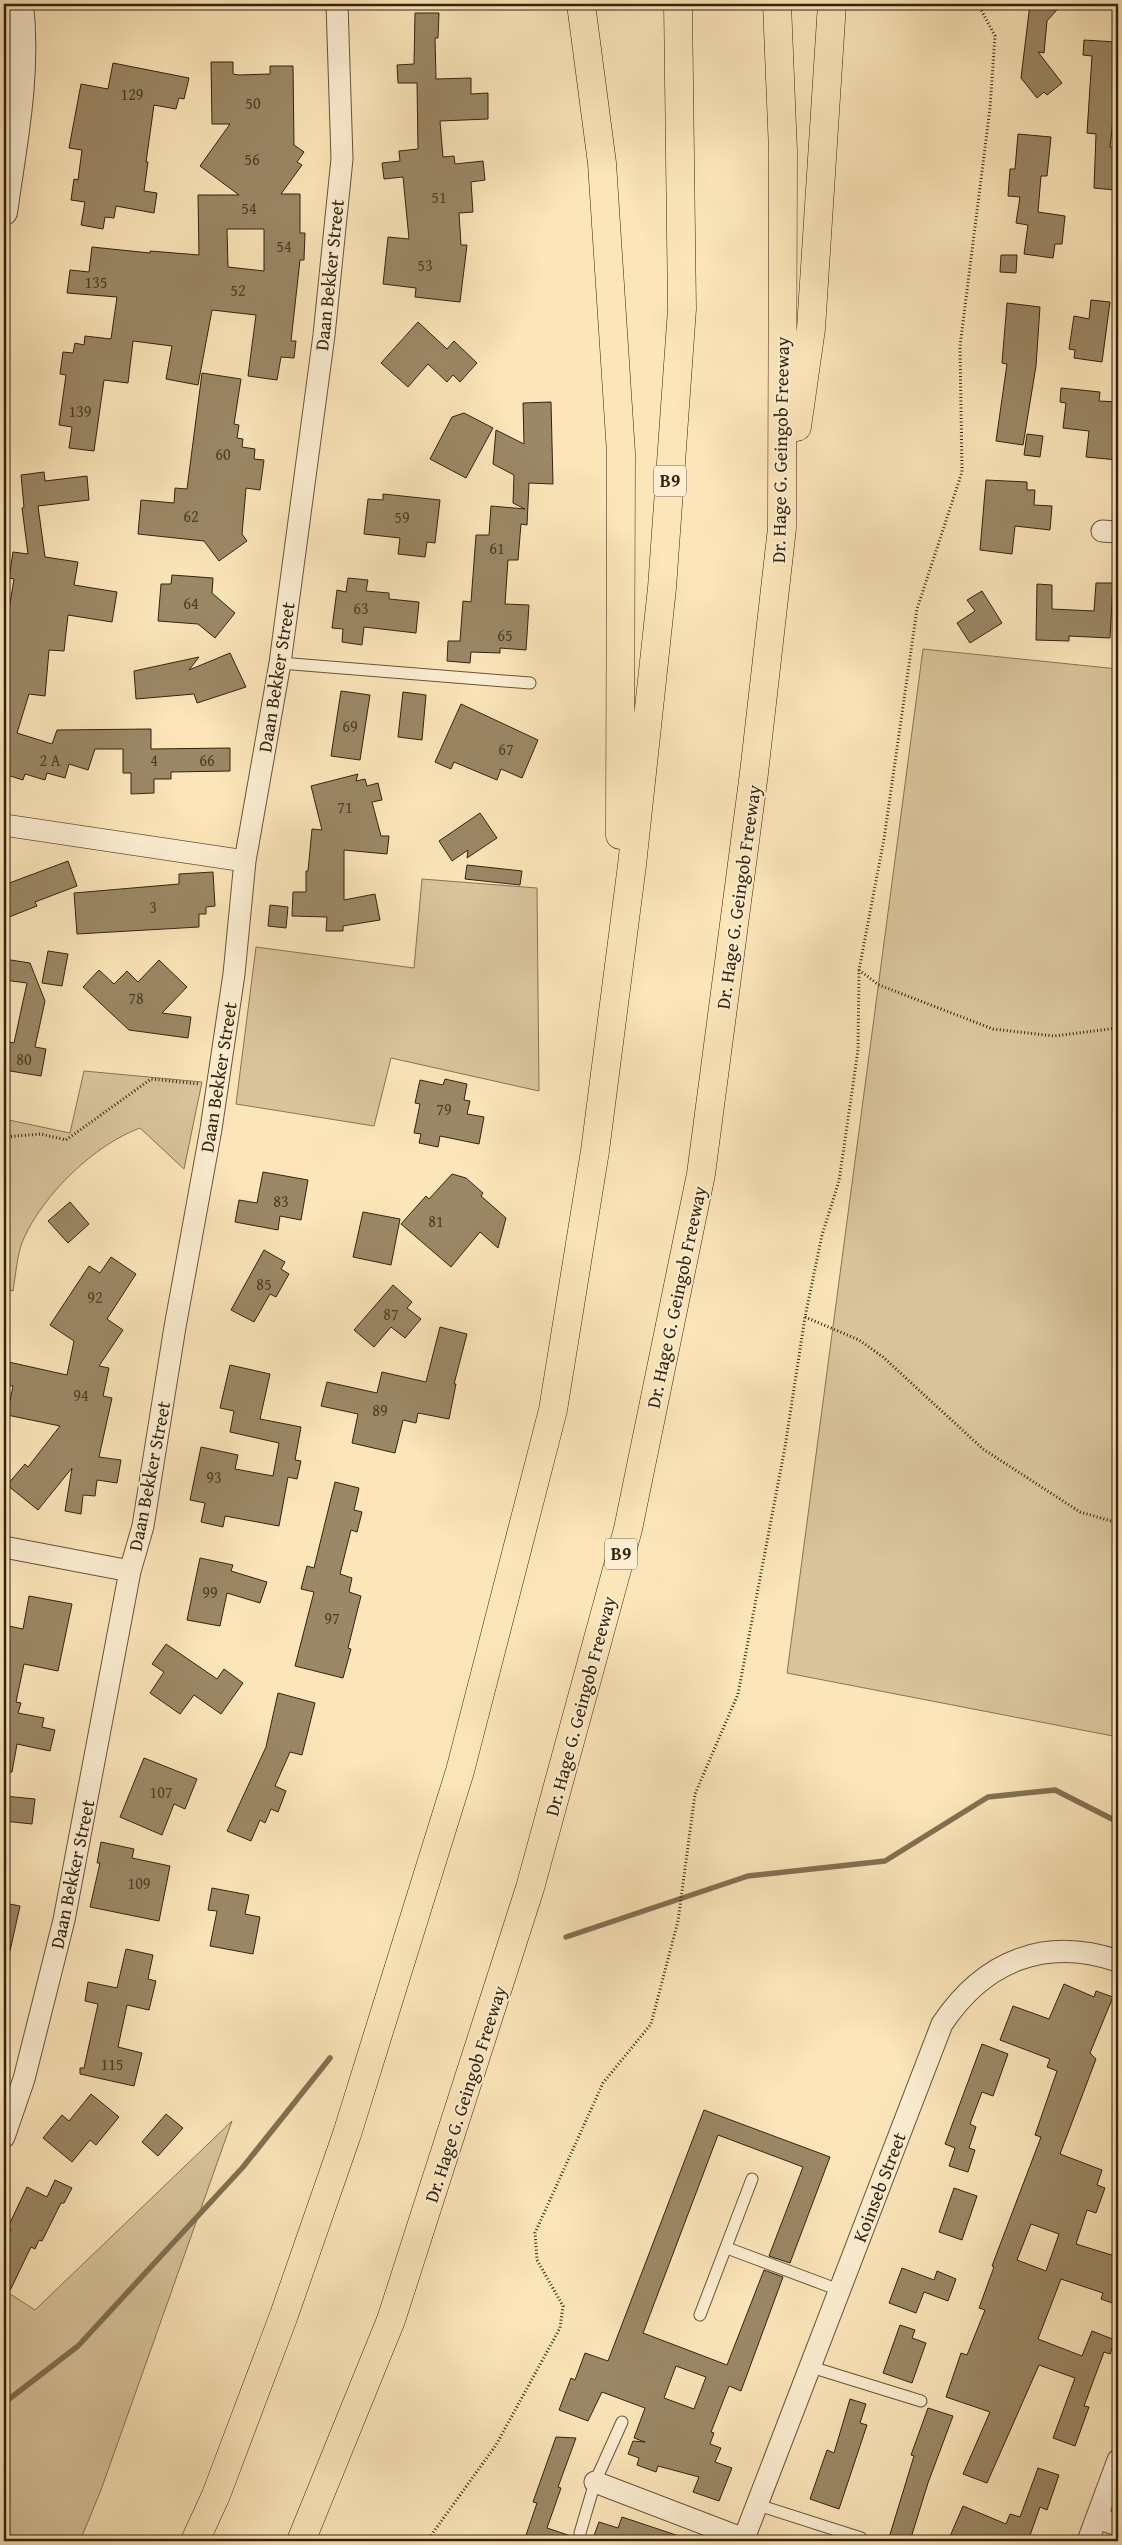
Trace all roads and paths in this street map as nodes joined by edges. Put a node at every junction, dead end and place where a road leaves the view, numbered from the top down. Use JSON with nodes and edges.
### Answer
{"nodes":[{"id":1,"x":20,"y":4,"type":"edge"},
{"id":2,"x":337,"y":4,"type":"edge"},
{"id":3,"x":582,"y":4,"type":"edge"},
{"id":4,"x":678,"y":4,"type":"edge"},
{"id":5,"x":778,"y":4,"type":"edge"},
{"id":6,"x":832,"y":4,"type":"edge"},
{"id":7,"x":978,"y":4,"type":"edge"},
{"id":8,"x":4,"y":212,"type":"edge"},
{"id":9,"x":782,"y":528,"type":"junction"},
{"id":10,"x":280,"y":663,"type":"junction"},
{"id":11,"x":530,"y":682,"type":"dead end"},
{"id":12,"x":4,"y":825,"type":"edge"},
{"id":13,"x":245,"y":861,"type":"junction"},
{"id":14,"x":620,"y":957,"type":"junction"},
{"id":15,"x":859,"y":970,"type":"junction"},
{"id":16,"x":1118,"y":1028,"type":"edge"},
{"id":17,"x":205,"y":1085,"type":"dead end"},
{"id":18,"x":4,"y":1137,"type":"edge"},
{"id":19,"x":805,"y":1318,"type":"junction"},
{"id":20,"x":1118,"y":1523,"type":"edge"},
{"id":21,"x":4,"y":1547,"type":"edge"},
{"id":22,"x":130,"y":1572,"type":"junction"},
{"id":23,"x":1118,"y":1961,"type":"edge"},
{"id":24,"x":4,"y":2137,"type":"edge"},
{"id":25,"x":752,"y":2179,"type":"dead end"},
{"id":26,"x":727,"y":2248,"type":"junction"},
{"id":27,"x":839,"y":2290,"type":"junction"},
{"id":28,"x":700,"y":2316,"type":"dead end"},
{"id":29,"x":811,"y":2367,"type":"junction"},
{"id":30,"x":922,"y":2401,"type":"dead end"},
{"id":31,"x":622,"y":2422,"type":"dead end"},
{"id":32,"x":1118,"y":2460,"type":"edge"},
{"id":33,"x":595,"y":2482,"type":"junction"},
{"id":34,"x":758,"y":2505,"type":"junction"},
{"id":35,"x":1096,"y":2518,"type":"junction"},
{"id":36,"x":1118,"y":2525,"type":"edge"},
{"id":37,"x":580,"y":2534,"type":"dead end"},
{"id":38,"x":861,"y":2538,"type":"dead end"},
{"id":39,"x":744,"y":2540,"type":"edge"},
{"id":40,"x":195,"y":2541,"type":"edge"},
{"id":41,"x":302,"y":2541,"type":"edge"},
{"id":42,"x":427,"y":2541,"type":"edge"},
{"id":43,"x":1088,"y":2541,"type":"edge"}],
"edges":[{"from":1,"to":8,"type":"street"},
{"from":2,"to":10,"type":"street","name":"Daan Bekker Street"},
{"from":3,"to":14,"type":"highway"},
{"from":4,"to":14,"type":"highway","number":"B9"},
{"from":5,"to":9,"type":"highway","name":"Dr. Hage G. Geingob Freeway","number":"B9"},
{"from":6,"to":9,"type":"highway"},
{"from":7,"to":15,"type":"path"},
{"from":9,"to":41,"type":"highway","name":"Dr. Hage G. Geingob Freeway","number":"B9"},
{"from":10,"to":11,"type":"lane"},
{"from":10,"to":13,"type":"street","name":"Daan Bekker Street"},
{"from":12,"to":13,"type":"street"},
{"from":13,"to":22,"type":"street","name":"Daan Bekker Street"},
{"from":14,"to":40,"type":"highway","number":"B9"},
{"from":15,"to":16,"type":"path"},
{"from":15,"to":19,"type":"path"},
{"from":17,"to":18,"type":"path"},
{"from":19,"to":20,"type":"path"},
{"from":19,"to":42,"type":"path"},
{"from":21,"to":22,"type":"street"},
{"from":22,"to":24,"type":"street","name":"Daan Bekker Street"},
{"from":23,"to":27,"type":"street","name":"Koinseb Street"},
{"from":25,"to":26,"type":"lane"},
{"from":26,"to":27,"type":"lane"},
{"from":26,"to":28,"type":"lane"},
{"from":27,"to":29,"type":"street","name":"Koinseb Street"},
{"from":29,"to":30,"type":"lane"},
{"from":29,"to":34,"type":"street","name":"Koinseb Street"},
{"from":31,"to":33,"type":"lane"},
{"from":32,"to":35,"type":"street"},
{"from":33,"to":37,"type":"lane"},
{"from":33,"to":39,"type":"street"},
{"from":34,"to":38,"type":"lane"},
{"from":34,"to":39,"type":"street","name":"Koinseb Street"},
{"from":35,"to":36,"type":"street"},
{"from":35,"to":43,"type":"street"}]}
